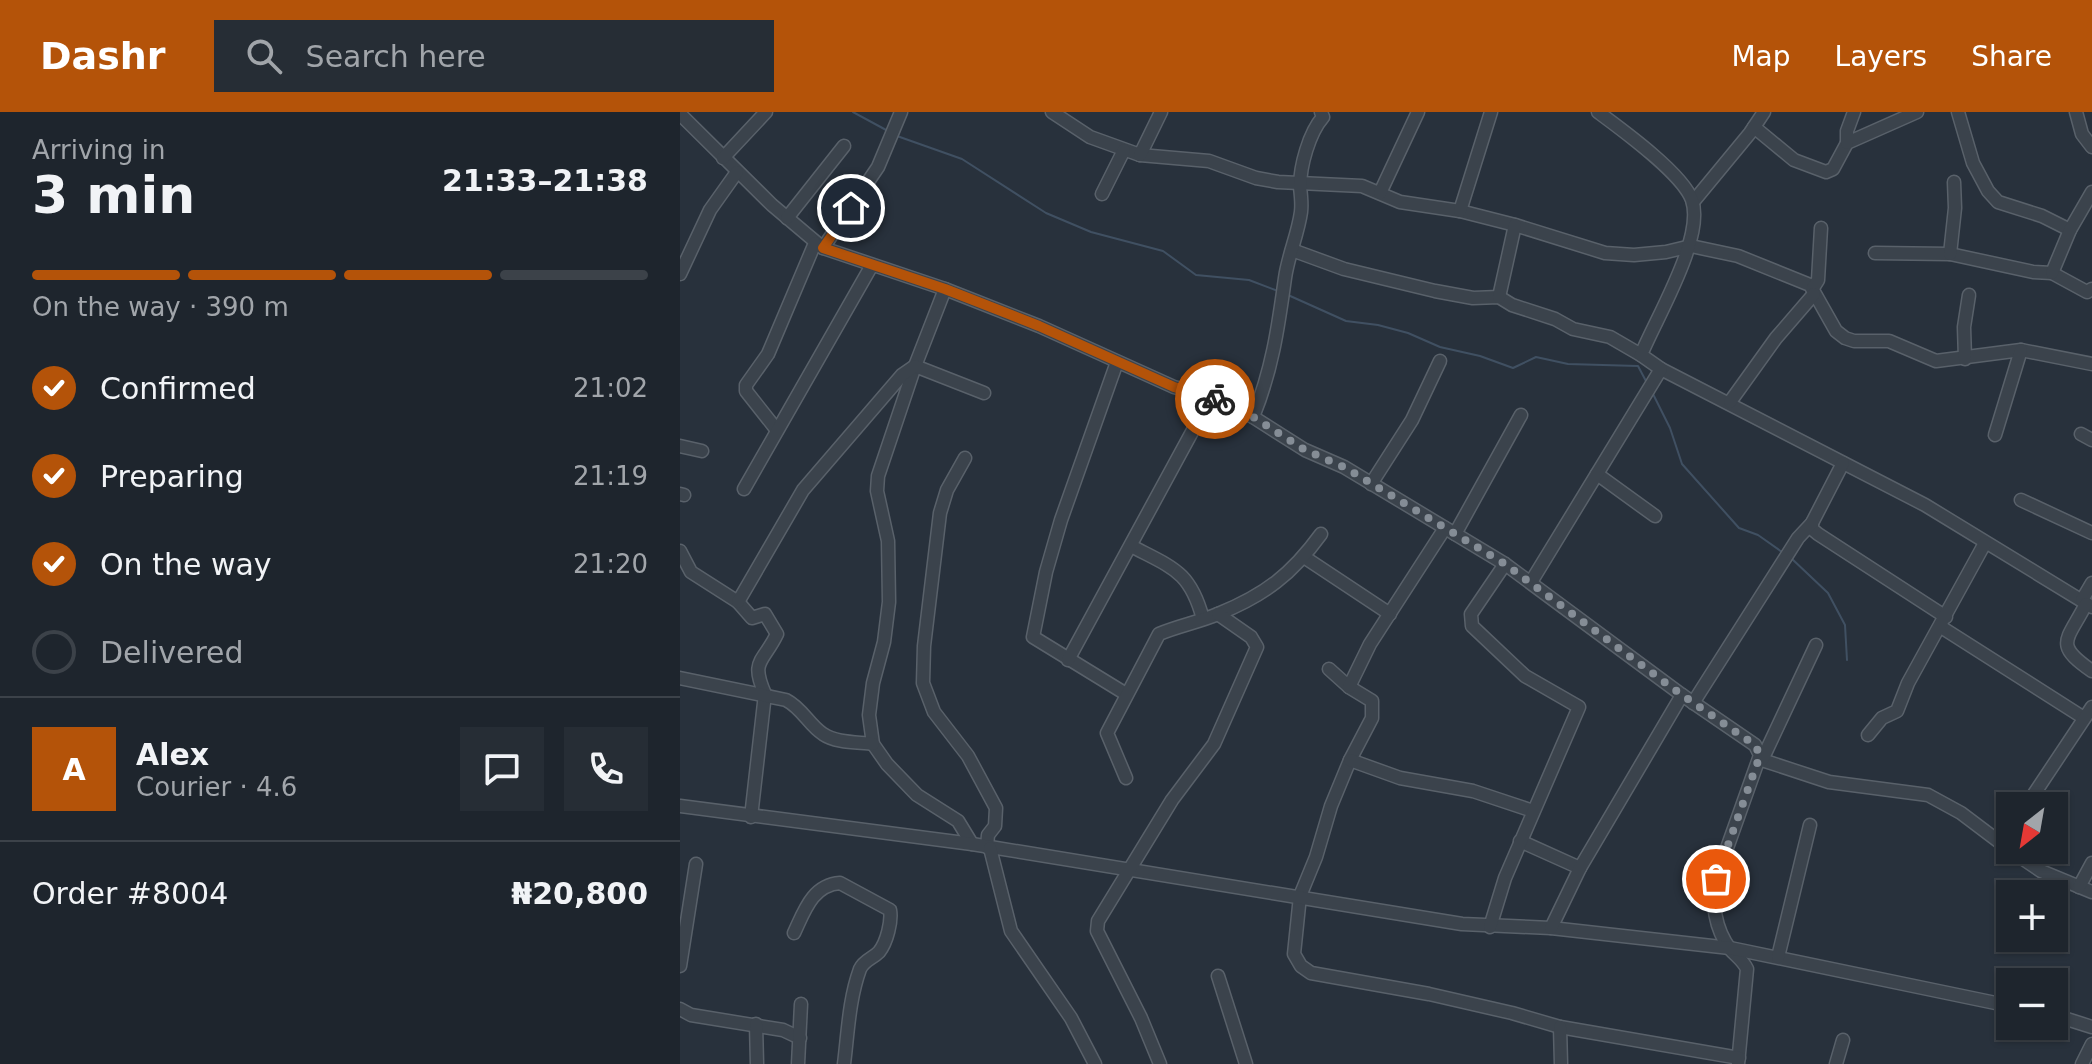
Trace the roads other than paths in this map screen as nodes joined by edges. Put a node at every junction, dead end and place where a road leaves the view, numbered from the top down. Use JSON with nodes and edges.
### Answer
{"nodes":[{"id":1,"x":766,"y":112,"type":"edge"},
{"id":2,"x":901,"y":112,"type":"edge"},
{"id":3,"x":1052,"y":112,"type":"edge"},
{"id":4,"x":1079,"y":112,"type":"edge"},
{"id":5,"x":1161,"y":112,"type":"edge"},
{"id":6,"x":1321,"y":112,"type":"edge"},
{"id":7,"x":1418,"y":112,"type":"edge"},
{"id":8,"x":1491,"y":112,"type":"edge"},
{"id":9,"x":1598,"y":112,"type":"edge"},
{"id":10,"x":1764,"y":112,"type":"edge"},
{"id":11,"x":1854,"y":112,"type":"edge"},
{"id":12,"x":1917,"y":112,"type":"edge"},
{"id":13,"x":1958,"y":112,"type":"edge"},
{"id":14,"x":680,"y":114,"type":"edge"},
{"id":15,"x":2078,"y":115,"type":"edge"},
{"id":16,"x":1070,"y":125,"type":"junction"},
{"id":17,"x":1754,"y":127,"type":"junction"},
{"id":18,"x":1847,"y":143,"type":"junction"},
{"id":19,"x":844,"y":146,"type":"dead end"},
{"id":20,"x":2092,"y":147,"type":"edge"},
{"id":21,"x":1124,"y":150,"type":"junction"},
{"id":22,"x":1140,"y":155,"type":"junction"},
{"id":23,"x":723,"y":158,"type":"junction"},
{"id":24,"x":737,"y":172,"type":"junction"},
{"id":25,"x":1954,"y":182,"type":"dead end"},
{"id":26,"x":1300,"y":184,"type":"junction"},
{"id":27,"x":2092,"y":192,"type":"edge"},
{"id":28,"x":1380,"y":193,"type":"junction"},
{"id":29,"x":1102,"y":194,"type":"dead end"},
{"id":30,"x":1693,"y":202,"type":"junction"},
{"id":31,"x":1460,"y":211,"type":"junction"},
{"id":32,"x":787,"y":218,"type":"junction"},
{"id":33,"x":1515,"y":225,"type":"junction"},
{"id":34,"x":1821,"y":228,"type":"dead end"},
{"id":35,"x":2070,"y":230,"type":"junction"},
{"id":36,"x":819,"y":246,"type":"junction"},
{"id":37,"x":1691,"y":246,"type":"junction"},
{"id":38,"x":1292,"y":250,"type":"junction"},
{"id":39,"x":1875,"y":253,"type":"dead end"},
{"id":40,"x":1950,"y":254,"type":"junction"},
{"id":41,"x":872,"y":265,"type":"junction"},
{"id":42,"x":2052,"y":273,"type":"junction"},
{"id":43,"x":680,"y":274,"type":"edge"},
{"id":44,"x":945,"y":289,"type":"junction"},
{"id":45,"x":2092,"y":289,"type":"edge"},
{"id":46,"x":1813,"y":291,"type":"junction"},
{"id":47,"x":1969,"y":295,"type":"dead end"},
{"id":48,"x":1499,"y":297,"type":"junction"},
{"id":49,"x":2021,"y":350,"type":"junction"},
{"id":50,"x":1641,"y":355,"type":"junction"},
{"id":51,"x":1965,"y":359,"type":"junction"},
{"id":52,"x":1440,"y":361,"type":"dead end"},
{"id":53,"x":1117,"y":362,"type":"junction"},
{"id":54,"x":2092,"y":364,"type":"edge"},
{"id":55,"x":915,"y":366,"type":"junction"},
{"id":56,"x":1661,"y":369,"type":"junction"},
{"id":57,"x":984,"y":393,"type":"dead end"},
{"id":58,"x":1211,"y":397,"type":"junction"},
{"id":59,"x":1730,"y":402,"type":"junction"},
{"id":60,"x":1521,"y":415,"type":"dead end"},
{"id":61,"x":1253,"y":417,"type":"junction"},
{"id":62,"x":776,"y":429,"type":"junction"},
{"id":63,"x":1995,"y":435,"type":"dead end"},
{"id":64,"x":680,"y":446,"type":"edge"},
{"id":65,"x":702,"y":451,"type":"dead end"},
{"id":66,"x":965,"y":458,"type":"dead end"},
{"id":67,"x":1843,"y":463,"type":"junction"},
{"id":68,"x":1597,"y":474,"type":"junction"},
{"id":69,"x":1371,"y":484,"type":"junction"},
{"id":70,"x":744,"y":489,"type":"dead end"},
{"id":71,"x":2021,"y":500,"type":"dead end"},
{"id":72,"x":1655,"y":516,"type":"dead end"},
{"id":73,"x":1812,"y":523,"type":"junction"},
{"id":74,"x":1450,"y":531,"type":"junction"},
{"id":75,"x":2092,"y":533,"type":"edge"},
{"id":76,"x":1321,"y":534,"type":"dead end"},
{"id":77,"x":1985,"y":543,"type":"junction"},
{"id":78,"x":1131,"y":546,"type":"junction"},
{"id":79,"x":680,"y":551,"type":"edge"},
{"id":80,"x":1304,"y":557,"type":"junction"},
{"id":81,"x":1505,"y":564,"type":"junction"},
{"id":82,"x":686,"y":574,"type":"edge"},
{"id":83,"x":1531,"y":582,"type":"junction"},
{"id":84,"x":2092,"y":583,"type":"edge"},
{"id":85,"x":738,"y":602,"type":"junction"},
{"id":86,"x":2087,"y":604,"type":"edge"},
{"id":87,"x":1218,"y":614,"type":"junction"},
{"id":88,"x":1390,"y":614,"type":"junction"},
{"id":89,"x":1203,"y":619,"type":"junction"},
{"id":90,"x":1943,"y":622,"type":"junction"},
{"id":91,"x":1816,"y":645,"type":"dead end"},
{"id":92,"x":1068,"y":660,"type":"junction"},
{"id":93,"x":1329,"y":669,"type":"dead end"},
{"id":94,"x":2092,"y":671,"type":"edge"},
{"id":95,"x":680,"y":678,"type":"edge"},
{"id":96,"x":1349,"y":687,"type":"junction"},
{"id":97,"x":765,"y":694,"type":"junction"},
{"id":98,"x":1126,"y":694,"type":"junction"},
{"id":99,"x":1682,"y":695,"type":"junction"},
{"id":100,"x":1693,"y":703,"type":"junction"},
{"id":101,"x":2088,"y":713,"type":"edge"},
{"id":102,"x":1868,"y":735,"type":"dead end"},
{"id":103,"x":873,"y":744,"type":"junction"},
{"id":104,"x":1761,"y":757,"type":"junction"},
{"id":105,"x":1350,"y":760,"type":"junction"},
{"id":106,"x":1126,"y":778,"type":"dead end"},
{"id":107,"x":2035,"y":792,"type":"edge"},
{"id":108,"x":680,"y":806,"type":"edge"},
{"id":109,"x":1533,"y":811,"type":"junction"},
{"id":110,"x":751,"y":817,"type":"junction"},
{"id":111,"x":1810,"y":825,"type":"dead end"},
{"id":112,"x":1996,"y":840,"type":"edge"},
{"id":113,"x":1520,"y":841,"type":"junction"},
{"id":114,"x":972,"y":844,"type":"junction"},
{"id":115,"x":988,"y":848,"type":"junction"},
{"id":116,"x":2092,"y":863,"type":"edge"},
{"id":117,"x":696,"y":864,"type":"dead end"},
{"id":118,"x":2031,"y":864,"type":"edge"},
{"id":119,"x":1580,"y":868,"type":"junction"},
{"id":120,"x":1130,"y":871,"type":"junction"},
{"id":121,"x":2079,"y":887,"type":"junction"},
{"id":122,"x":2092,"y":892,"type":"edge"},
{"id":123,"x":1300,"y":896,"type":"junction"},
{"id":124,"x":684,"y":917,"type":"edge"},
{"id":125,"x":1490,"y":927,"type":"junction"},
{"id":126,"x":1551,"y":928,"type":"junction"},
{"id":127,"x":794,"y":933,"type":"dead end"},
{"id":128,"x":1730,"y":948,"type":"junction"},
{"id":129,"x":1778,"y":957,"type":"junction"},
{"id":130,"x":680,"y":966,"type":"edge"},
{"id":131,"x":1218,"y":976,"type":"dead end"},
{"id":132,"x":1996,"y":1003,"type":"edge"},
{"id":133,"x":801,"y":1004,"type":"dead end"},
{"id":134,"x":680,"y":1009,"type":"edge"},
{"id":135,"x":2068,"y":1019,"type":"edge"},
{"id":136,"x":756,"y":1024,"type":"junction"},
{"id":137,"x":1560,"y":1027,"type":"junction"},
{"id":138,"x":2092,"y":1027,"type":"edge"},
{"id":139,"x":800,"y":1038,"type":"junction"},
{"id":140,"x":1843,"y":1040,"type":"dead end"},
{"id":141,"x":2092,"y":1044,"type":"edge"},
{"id":142,"x":1738,"y":1061,"type":"edge"},
{"id":143,"x":757,"y":1064,"type":"edge"},
{"id":144,"x":798,"y":1064,"type":"edge"},
{"id":145,"x":844,"y":1064,"type":"edge"},
{"id":146,"x":1095,"y":1064,"type":"edge"},
{"id":147,"x":1160,"y":1064,"type":"edge"},
{"id":148,"x":1246,"y":1064,"type":"edge"},
{"id":149,"x":1561,"y":1064,"type":"edge"},
{"id":150,"x":1836,"y":1064,"type":"edge"},
{"id":151,"x":2082,"y":1064,"type":"edge"}],
"edges":[{"from":1,"to":23,"type":"street"},
{"from":2,"to":36,"type":"street"},
{"from":3,"to":16,"type":"street"},
{"from":4,"to":16,"type":"street"},
{"from":5,"to":22,"type":"street"},
{"from":6,"to":26,"type":"street"},
{"from":7,"to":28,"type":"street"},
{"from":8,"to":31,"type":"street"},
{"from":9,"to":30,"type":"street"},
{"from":10,"to":17,"type":"street"},
{"from":11,"to":18,"type":"street"},
{"from":12,"to":18,"type":"street"},
{"from":13,"to":35,"type":"street"},
{"from":14,"to":23,"type":"street"},
{"from":15,"to":20,"type":"street"},
{"from":16,"to":21,"type":"street"},
{"from":17,"to":18,"type":"street"},
{"from":17,"to":30,"type":"street"},
{"from":19,"to":32,"type":"street"},
{"from":21,"to":22,"type":"street"},
{"from":21,"to":29,"type":"street"},
{"from":22,"to":26,"type":"street"},
{"from":23,"to":24,"type":"street"},
{"from":24,"to":32,"type":"street"},
{"from":24,"to":43,"type":"street"},
{"from":25,"to":40,"type":"street"},
{"from":26,"to":28,"type":"street"},
{"from":26,"to":38,"type":"street"},
{"from":27,"to":35,"type":"street"},
{"from":28,"to":31,"type":"street"},
{"from":30,"to":37,"type":"street"},
{"from":31,"to":33,"type":"street"},
{"from":32,"to":36,"type":"street"},
{"from":33,"to":37,"type":"street"},
{"from":33,"to":48,"type":"street"},
{"from":34,"to":46,"type":"street"},
{"from":35,"to":42,"type":"street"},
{"from":36,"to":41,"type":"street"},
{"from":36,"to":62,"type":"street"},
{"from":37,"to":46,"type":"street"},
{"from":37,"to":50,"type":"street"},
{"from":38,"to":48,"type":"street"},
{"from":38,"to":61,"type":"street"},
{"from":39,"to":40,"type":"street"},
{"from":40,"to":42,"type":"street"},
{"from":41,"to":44,"type":"street"},
{"from":41,"to":62,"type":"street"},
{"from":42,"to":45,"type":"street"},
{"from":44,"to":53,"type":"street"},
{"from":44,"to":55,"type":"street"},
{"from":46,"to":51,"type":"street"},
{"from":46,"to":59,"type":"street"},
{"from":47,"to":51,"type":"street"},
{"from":48,"to":50,"type":"street"},
{"from":49,"to":51,"type":"street"},
{"from":49,"to":54,"type":"street"},
{"from":49,"to":63,"type":"street"},
{"from":50,"to":56,"type":"street"},
{"from":52,"to":69,"type":"street"},
{"from":53,"to":58,"type":"street"},
{"from":53,"to":92,"type":"street"},
{"from":55,"to":57,"type":"street"},
{"from":55,"to":85,"type":"street"},
{"from":55,"to":103,"type":"street"},
{"from":56,"to":59,"type":"street"},
{"from":56,"to":68,"type":"street"},
{"from":58,"to":61,"type":"street"},
{"from":58,"to":78,"type":"street"},
{"from":59,"to":67,"type":"street"},
{"from":60,"to":74,"type":"street"},
{"from":61,"to":69,"type":"street"},
{"from":62,"to":70,"type":"street"},
{"from":64,"to":65,"type":"street"},
{"from":66,"to":115,"type":"street"},
{"from":67,"to":73,"type":"street"},
{"from":67,"to":77,"type":"street"},
{"from":68,"to":72,"type":"street"},
{"from":68,"to":83,"type":"street"},
{"from":69,"to":74,"type":"street"},
{"from":71,"to":75,"type":"street"},
{"from":73,"to":90,"type":"street"},
{"from":73,"to":100,"type":"street"},
{"from":74,"to":81,"type":"street"},
{"from":74,"to":88,"type":"street"},
{"from":76,"to":80,"type":"street"},
{"from":77,"to":86,"type":"street"},
{"from":77,"to":90,"type":"street"},
{"from":78,"to":89,"type":"street"},
{"from":78,"to":92,"type":"street"},
{"from":79,"to":82,"type":"street"},
{"from":80,"to":87,"type":"street"},
{"from":80,"to":88,"type":"street"},
{"from":81,"to":83,"type":"street"},
{"from":81,"to":109,"type":"street"},
{"from":82,"to":85,"type":"street"},
{"from":83,"to":99,"type":"street"},
{"from":84,"to":86,"type":"street"},
{"from":85,"to":97,"type":"street"},
{"from":86,"to":94,"type":"street"},
{"from":87,"to":89,"type":"street"},
{"from":87,"to":120,"type":"street"},
{"from":88,"to":96,"type":"street"},
{"from":89,"to":98,"type":"street"},
{"from":90,"to":101,"type":"street"},
{"from":90,"to":102,"type":"street"},
{"from":91,"to":104,"type":"street"},
{"from":92,"to":98,"type":"street"},
{"from":93,"to":96,"type":"street"},
{"from":95,"to":97,"type":"street"},
{"from":96,"to":105,"type":"street"},
{"from":97,"to":103,"type":"street"},
{"from":97,"to":110,"type":"street"},
{"from":98,"to":106,"type":"street"},
{"from":99,"to":100,"type":"street"},
{"from":99,"to":119,"type":"street"},
{"from":100,"to":104,"type":"street"},
{"from":101,"to":107,"type":"street"},
{"from":103,"to":114,"type":"street"},
{"from":104,"to":112,"type":"street"},
{"from":104,"to":128,"type":"street"},
{"from":105,"to":109,"type":"street"},
{"from":105,"to":123,"type":"street"},
{"from":108,"to":110,"type":"street"},
{"from":109,"to":113,"type":"street"},
{"from":110,"to":114,"type":"street"},
{"from":111,"to":129,"type":"street"},
{"from":113,"to":119,"type":"street"},
{"from":113,"to":125,"type":"street"},
{"from":114,"to":115,"type":"street"},
{"from":115,"to":120,"type":"street"},
{"from":115,"to":146,"type":"street"},
{"from":116,"to":121,"type":"street"},
{"from":117,"to":124,"type":"street"},
{"from":118,"to":121,"type":"street"},
{"from":119,"to":126,"type":"street"},
{"from":120,"to":123,"type":"street"},
{"from":120,"to":147,"type":"street"},
{"from":121,"to":122,"type":"street"},
{"from":123,"to":125,"type":"street"},
{"from":123,"to":137,"type":"street"},
{"from":124,"to":130,"type":"street"},
{"from":125,"to":126,"type":"street"},
{"from":126,"to":128,"type":"street"},
{"from":127,"to":145,"type":"street"},
{"from":128,"to":129,"type":"street"},
{"from":128,"to":142,"type":"street"},
{"from":129,"to":132,"type":"street"},
{"from":131,"to":148,"type":"street"},
{"from":133,"to":139,"type":"street"},
{"from":134,"to":136,"type":"street"},
{"from":135,"to":138,"type":"street"},
{"from":136,"to":139,"type":"street"},
{"from":136,"to":143,"type":"street"},
{"from":137,"to":142,"type":"street"},
{"from":137,"to":149,"type":"street"},
{"from":139,"to":144,"type":"street"},
{"from":140,"to":150,"type":"street"},
{"from":141,"to":151,"type":"street"}]}
